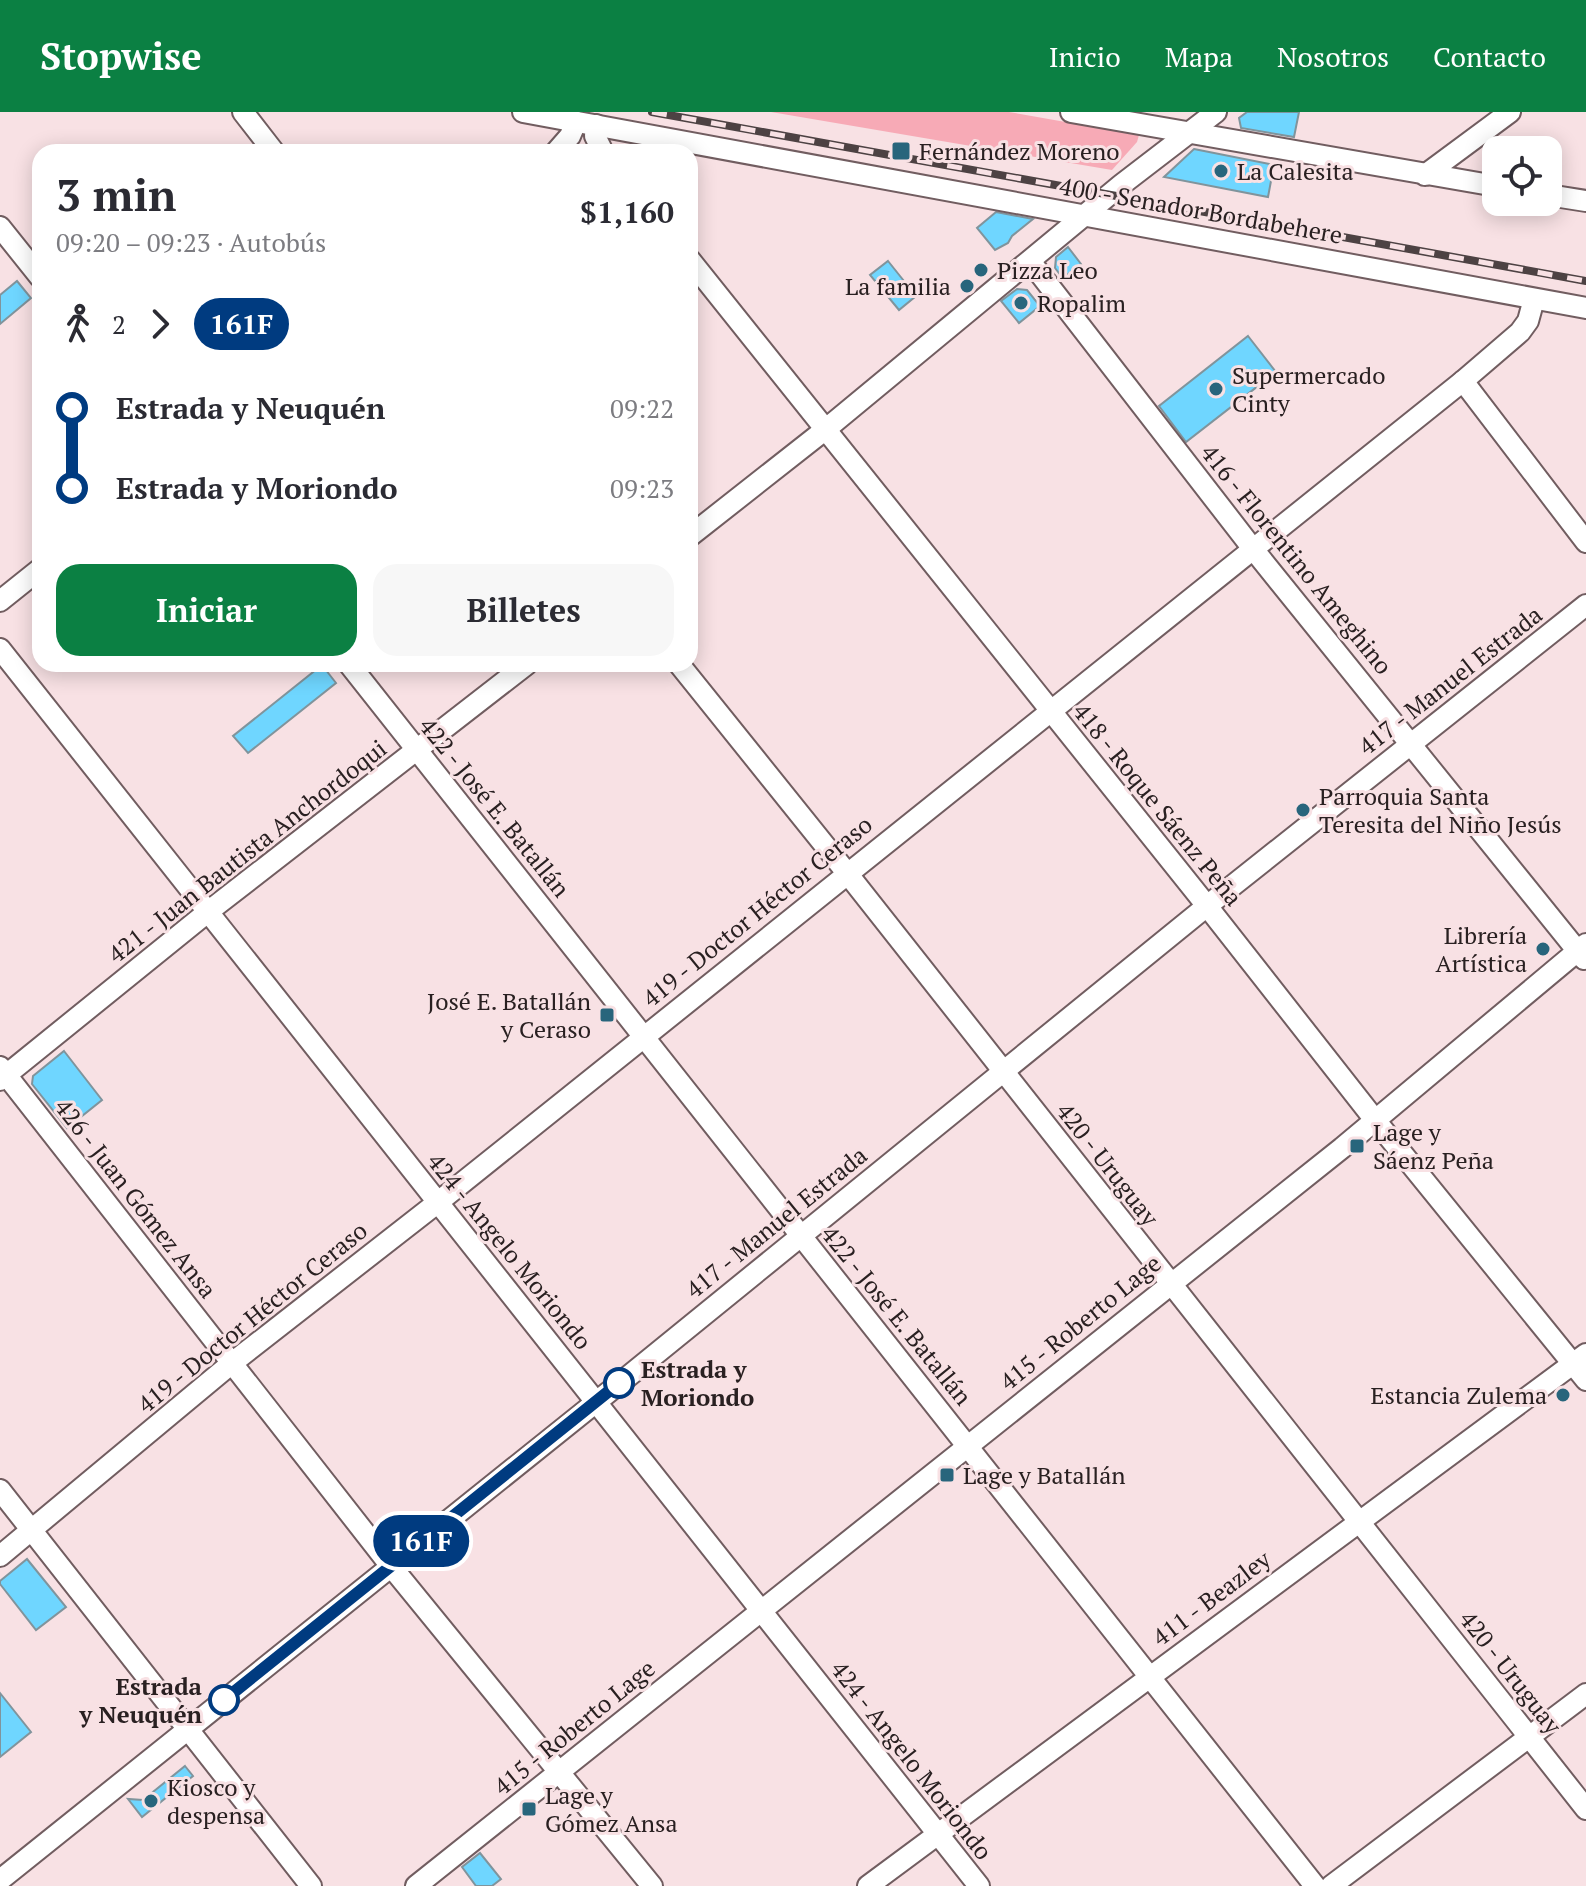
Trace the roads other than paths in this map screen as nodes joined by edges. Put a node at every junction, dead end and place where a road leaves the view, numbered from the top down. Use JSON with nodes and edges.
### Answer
{"nodes":[{"id":1,"x":243,"y":112,"type":"edge"},
{"id":2,"x":523,"y":112,"type":"edge"},
{"id":3,"x":1071,"y":112,"type":"edge"},
{"id":4,"x":1510,"y":112,"type":"edge"},
{"id":5,"x":1092,"y":114,"type":"edge"},
{"id":6,"x":1202,"y":120,"type":"edge"},
{"id":7,"x":576,"y":122,"type":"junction"},
{"id":8,"x":596,"y":125,"type":"junction"},
{"id":9,"x":268,"y":144,"type":"edge"},
{"id":10,"x":563,"y":144,"type":"edge"},
{"id":11,"x":599,"y":144,"type":"edge"},
{"id":12,"x":1425,"y":175,"type":"junction"},
{"id":13,"x":1482,"y":184,"type":"edge"},
{"id":14,"x":1562,"y":197,"type":"edge"},
{"id":15,"x":1586,"y":201,"type":"edge"},
{"id":16,"x":1085,"y":216,"type":"junction"},
{"id":17,"x":0,"y":227,"type":"edge"},
{"id":18,"x":1030,"y":261,"type":"junction"},
{"id":19,"x":32,"y":267,"type":"edge"},
{"id":20,"x":698,"y":270,"type":"edge"},
{"id":21,"x":1534,"y":299,"type":"junction"},
{"id":22,"x":1586,"y":308,"type":"edge"},
{"id":23,"x":1463,"y":381,"type":"junction"},
{"id":24,"x":826,"y":429,"type":"junction"},
{"id":25,"x":698,"y":530,"type":"edge"},
{"id":26,"x":1586,"y":542,"type":"edge"},
{"id":27,"x":1253,"y":549,"type":"junction"},
{"id":28,"x":32,"y":575,"type":"edge"},
{"id":29,"x":0,"y":601,"type":"edge"},
{"id":30,"x":1586,"y":605,"type":"edge"},
{"id":31,"x":0,"y":649,"type":"edge"},
{"id":32,"x":355,"y":672,"type":"edge"},
{"id":33,"x":517,"y":672,"type":"edge"},
{"id":34,"x":685,"y":672,"type":"edge"},
{"id":35,"x":1049,"y":710,"type":"junction"},
{"id":36,"x":1412,"y":743,"type":"junction"},
{"id":37,"x":418,"y":751,"type":"junction"},
{"id":38,"x":847,"y":873,"type":"junction"},
{"id":39,"x":1207,"y":906,"type":"junction"},
{"id":40,"x":209,"y":911,"type":"junction"},
{"id":41,"x":1583,"y":952,"type":"edge"},
{"id":42,"x":644,"y":1035,"type":"junction"},
{"id":43,"x":1004,"y":1072,"type":"junction"},
{"id":44,"x":2,"y":1074,"type":"edge"},
{"id":45,"x":1375,"y":1120,"type":"junction"},
{"id":46,"x":437,"y":1203,"type":"junction"},
{"id":47,"x":800,"y":1236,"type":"junction"},
{"id":48,"x":1169,"y":1284,"type":"junction"},
{"id":49,"x":1579,"y":1359,"type":"edge"},
{"id":50,"x":232,"y":1363,"type":"junction"},
{"id":51,"x":1586,"y":1380,"type":"edge"},
{"id":52,"x":597,"y":1400,"type":"junction"},
{"id":53,"x":968,"y":1445,"type":"junction"},
{"id":54,"x":0,"y":1490,"type":"edge"},
{"id":55,"x":1358,"y":1521,"type":"junction"},
{"id":56,"x":32,"y":1531,"type":"junction"},
{"id":57,"x":0,"y":1556,"type":"edge"},
{"id":58,"x":390,"y":1565,"type":"junction"},
{"id":59,"x":760,"y":1610,"type":"junction"},
{"id":60,"x":1150,"y":1676,"type":"junction"},
{"id":61,"x":1586,"y":1694,"type":"edge"},
{"id":62,"x":186,"y":1730,"type":"junction"},
{"id":63,"x":1529,"y":1737,"type":"junction"},
{"id":64,"x":560,"y":1772,"type":"junction"},
{"id":65,"x":1586,"y":1809,"type":"edge"},
{"id":66,"x":938,"y":1834,"type":"junction"},
{"id":67,"x":0,"y":1880,"type":"edge"},
{"id":68,"x":311,"y":1886,"type":"edge"},
{"id":69,"x":416,"y":1886,"type":"edge"},
{"id":70,"x":652,"y":1886,"type":"edge"},
{"id":71,"x":868,"y":1886,"type":"edge"},
{"id":72,"x":979,"y":1886,"type":"edge"},
{"id":73,"x":1315,"y":1886,"type":"edge"},
{"id":74,"x":1331,"y":1886,"type":"edge"}],
"edges":[{"from":1,"to":9,"type":"street"},
{"from":2,"to":7,"type":"street","name":"400 - Senador Bordabehere"},
{"from":3,"to":5,"type":"street"},
{"from":4,"to":12,"type":"street"},
{"from":5,"to":6,"type":"street"},
{"from":6,"to":12,"type":"street"},
{"from":6,"to":16,"type":"street"},
{"from":7,"to":8,"type":"street","name":"400 - Senador Bordabehere"},
{"from":7,"to":10,"type":"street"},
{"from":8,"to":11,"type":"street"},
{"from":8,"to":16,"type":"street","name":"400 - Senador Bordabehere"},
{"from":12,"to":13,"type":"street"},
{"from":14,"to":15,"type":"street"},
{"from":16,"to":18,"type":"street"},
{"from":16,"to":21,"type":"street","name":"400 - Senador Bordabehere"},
{"from":17,"to":19,"type":"street"},
{"from":18,"to":24,"type":"street"},
{"from":18,"to":27,"type":"street","name":"416 - Florentino Ameghino"},
{"from":20,"to":24,"type":"street","name":"418 - Roque Sáenz Peña"},
{"from":21,"to":22,"type":"street","name":"400 - Senador Bordabehere"},
{"from":21,"to":23,"type":"street","name":"419 - Doctor Héctor Ceraso"},
{"from":23,"to":26,"type":"street"},
{"from":23,"to":27,"type":"street","name":"419 - Doctor Héctor Ceraso"},
{"from":24,"to":25,"type":"street"},
{"from":24,"to":35,"type":"street","name":"418 - Roque Sáenz Peña"},
{"from":27,"to":35,"type":"street","name":"419 - Doctor Héctor Ceraso"},
{"from":27,"to":36,"type":"street","name":"416 - Florentino Ameghino"},
{"from":28,"to":29,"type":"street"},
{"from":30,"to":36,"type":"street","name":"417 - Manuel Estrada"},
{"from":31,"to":40,"type":"street","name":"424 - Angelo Moriondo"},
{"from":32,"to":37,"type":"street","name":"422 - José E. Batallán"},
{"from":33,"to":37,"type":"street","name":"421 - Juan Bautista Anchordoqui"},
{"from":34,"to":38,"type":"street","name":"420 - Uruguay"},
{"from":35,"to":38,"type":"street","name":"419 - Doctor Héctor Ceraso"},
{"from":35,"to":39,"type":"street","name":"418 - Roque Sáenz Peña"},
{"from":36,"to":39,"type":"street","name":"417 - Manuel Estrada"},
{"from":36,"to":41,"type":"street","name":"416 - Florentino Ameghino"},
{"from":37,"to":40,"type":"street","name":"421 - Juan Bautista Anchordoqui"},
{"from":37,"to":42,"type":"street","name":"422 - José E. Batallán"},
{"from":38,"to":42,"type":"street","name":"419 - Doctor Héctor Ceraso"},
{"from":38,"to":43,"type":"street","name":"420 - Uruguay"},
{"from":39,"to":43,"type":"street","name":"417 - Manuel Estrada"},
{"from":39,"to":45,"type":"street","name":"418 - Roque Sáenz Peña"},
{"from":40,"to":44,"type":"street","name":"421 - Juan Bautista Anchordoqui"},
{"from":40,"to":46,"type":"street","name":"424 - Angelo Moriondo"},
{"from":41,"to":45,"type":"street","name":"415 - Roberto Lage"},
{"from":42,"to":46,"type":"street","name":"419 - Doctor Héctor Ceraso"},
{"from":42,"to":47,"type":"street","name":"422 - José E. Batallán"},
{"from":43,"to":47,"type":"street","name":"417 - Manuel Estrada"},
{"from":43,"to":48,"type":"street","name":"420 - Uruguay"},
{"from":44,"to":50,"type":"street","name":"426 - Juan Gómez Ansa"},
{"from":45,"to":48,"type":"street","name":"415 - Roberto Lage"},
{"from":45,"to":49,"type":"street","name":"418 - Roque Sáenz Peña"},
{"from":46,"to":50,"type":"street","name":"419 - Doctor Héctor Ceraso"},
{"from":46,"to":52,"type":"street","name":"424 - Angelo Moriondo"},
{"from":47,"to":52,"type":"street","name":"417 - Manuel Estrada"},
{"from":47,"to":53,"type":"street","name":"422 - José E. Batallán"},
{"from":48,"to":53,"type":"street","name":"415 - Roberto Lage"},
{"from":48,"to":55,"type":"street","name":"420 - Uruguay"},
{"from":49,"to":51,"type":"street","name":"418 - Roque Sáenz Peña"},
{"from":49,"to":55,"type":"street","name":"411 - Beazley"},
{"from":50,"to":56,"type":"street","name":"419 - Doctor Héctor Ceraso"},
{"from":50,"to":58,"type":"street","name":"426 - Juan Gómez Ansa"},
{"from":52,"to":58,"type":"street","name":"417 - Manuel Estrada"},
{"from":52,"to":59,"type":"street","name":"424 - Angelo Moriondo"},
{"from":53,"to":59,"type":"street","name":"415 - Roberto Lage"},
{"from":53,"to":60,"type":"street","name":"422 - José E. Batallán"},
{"from":54,"to":56,"type":"street"},
{"from":55,"to":60,"type":"street","name":"411 - Beazley"},
{"from":55,"to":63,"type":"street","name":"420 - Uruguay"},
{"from":56,"to":57,"type":"street","name":"419 - Doctor Héctor Ceraso"},
{"from":56,"to":62,"type":"street"},
{"from":58,"to":62,"type":"street","name":"417 - Manuel Estrada"},
{"from":58,"to":64,"type":"street","name":"426 - Juan Gómez Ansa"},
{"from":59,"to":64,"type":"street","name":"415 - Roberto Lage"},
{"from":59,"to":66,"type":"street","name":"424 - Angelo Moriondo"},
{"from":60,"to":66,"type":"street","name":"411 - Beazley"},
{"from":60,"to":73,"type":"street","name":"422 - José E. Batallán"},
{"from":61,"to":63,"type":"street"},
{"from":62,"to":67,"type":"street","name":"417 - Manuel Estrada"},
{"from":62,"to":68,"type":"street"},
{"from":63,"to":65,"type":"street","name":"420 - Uruguay"},
{"from":63,"to":74,"type":"street"},
{"from":64,"to":69,"type":"street","name":"415 - Roberto Lage"},
{"from":64,"to":70,"type":"street","name":"426 - Juan Gómez Ansa"},
{"from":66,"to":71,"type":"street","name":"411 - Beazley"},
{"from":66,"to":72,"type":"street","name":"424 - Angelo Moriondo"}]}
